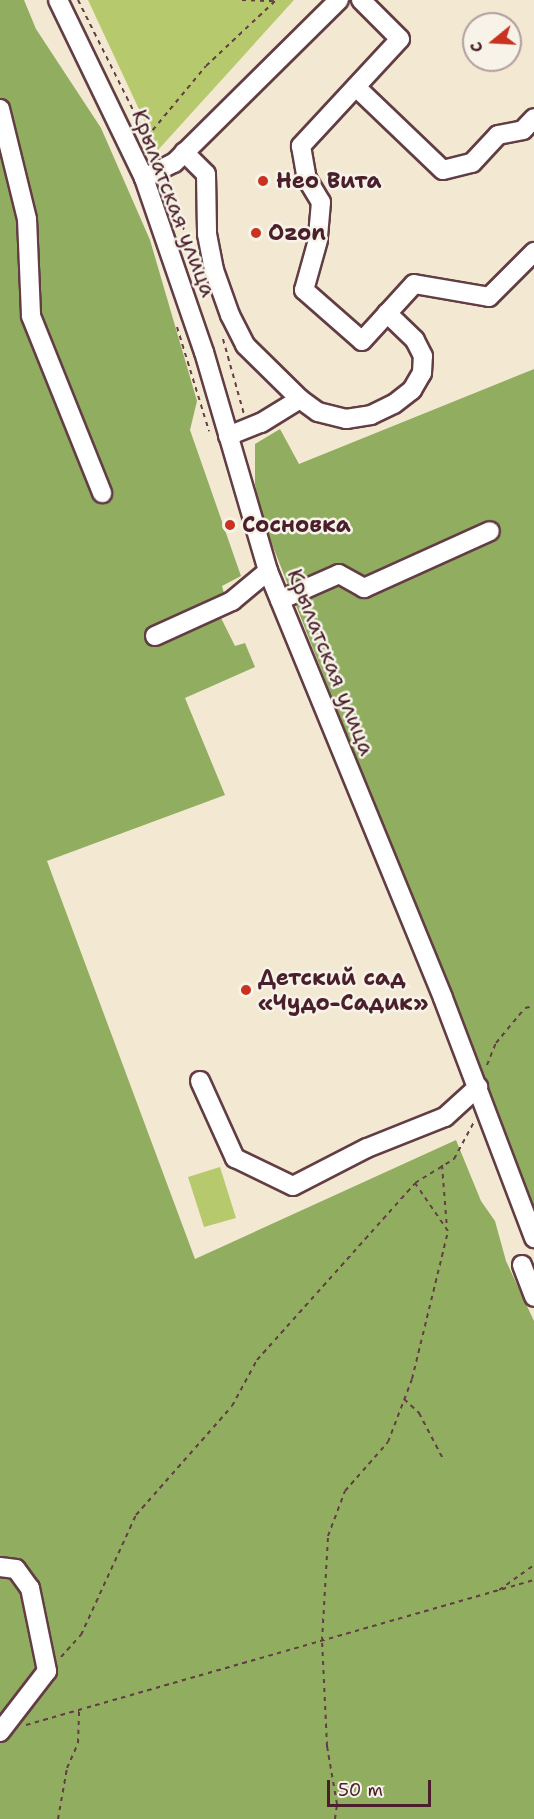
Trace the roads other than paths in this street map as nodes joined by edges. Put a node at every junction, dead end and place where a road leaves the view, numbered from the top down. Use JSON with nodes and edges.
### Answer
{"nodes":[{"id":1,"x":58,"y":0,"type":"edge"},
{"id":2,"x":339,"y":0,"type":"edge"},
{"id":3,"x":361,"y":0,"type":"edge"},
{"id":4,"x":356,"y":87,"type":"junction"},
{"id":5,"x":0,"y":109,"type":"edge"},
{"id":6,"x":534,"y":118,"type":"edge"},
{"id":7,"x":184,"y":152,"type":"junction"},
{"id":8,"x":144,"y":178,"type":"junction"},
{"id":9,"x":534,"y":252,"type":"edge"},
{"id":10,"x":387,"y":313,"type":"junction"},
{"id":11,"x":300,"y":399,"type":"junction"},
{"id":12,"x":228,"y":436,"type":"junction"},
{"id":13,"x":102,"y":493,"type":"dead end"},
{"id":14,"x":490,"y":531,"type":"dead end"},
{"id":15,"x":268,"y":571,"type":"junction"},
{"id":16,"x":280,"y":600,"type":"junction"},
{"id":17,"x":155,"y":636,"type":"dead end"},
{"id":18,"x":200,"y":1081,"type":"dead end"},
{"id":19,"x":478,"y":1087,"type":"junction"},
{"id":20,"x":534,"y":1238,"type":"edge"},
{"id":21,"x":522,"y":1265,"type":"dead end"},
{"id":22,"x":533,"y":1290,"type":"edge"},
{"id":23,"x":0,"y":1567,"type":"edge"},
{"id":24,"x":0,"y":1732,"type":"edge"}],
"edges":[{"from":1,"to":8,"type":"street","name":"Крылатская улица"},
{"from":2,"to":7,"type":"street"},
{"from":3,"to":4,"type":"street"},
{"from":4,"to":6,"type":"street"},
{"from":4,"to":10,"type":"street"},
{"from":5,"to":13,"type":"street"},
{"from":7,"to":8,"type":"street"},
{"from":7,"to":11,"type":"street"},
{"from":8,"to":12,"type":"street","name":"Крылатская улица"},
{"from":9,"to":10,"type":"street"},
{"from":10,"to":11,"type":"street"},
{"from":11,"to":12,"type":"street"},
{"from":12,"to":15,"type":"street","name":"Крылатская улица"},
{"from":14,"to":16,"type":"street"},
{"from":15,"to":16,"type":"street","name":"Крылатская улица"},
{"from":15,"to":17,"type":"street"},
{"from":16,"to":19,"type":"street","name":"Крылатская улица"},
{"from":18,"to":19,"type":"street"},
{"from":19,"to":20,"type":"street","name":"Крылатская улица"},
{"from":21,"to":22,"type":"street"},
{"from":23,"to":24,"type":"street"}]}
